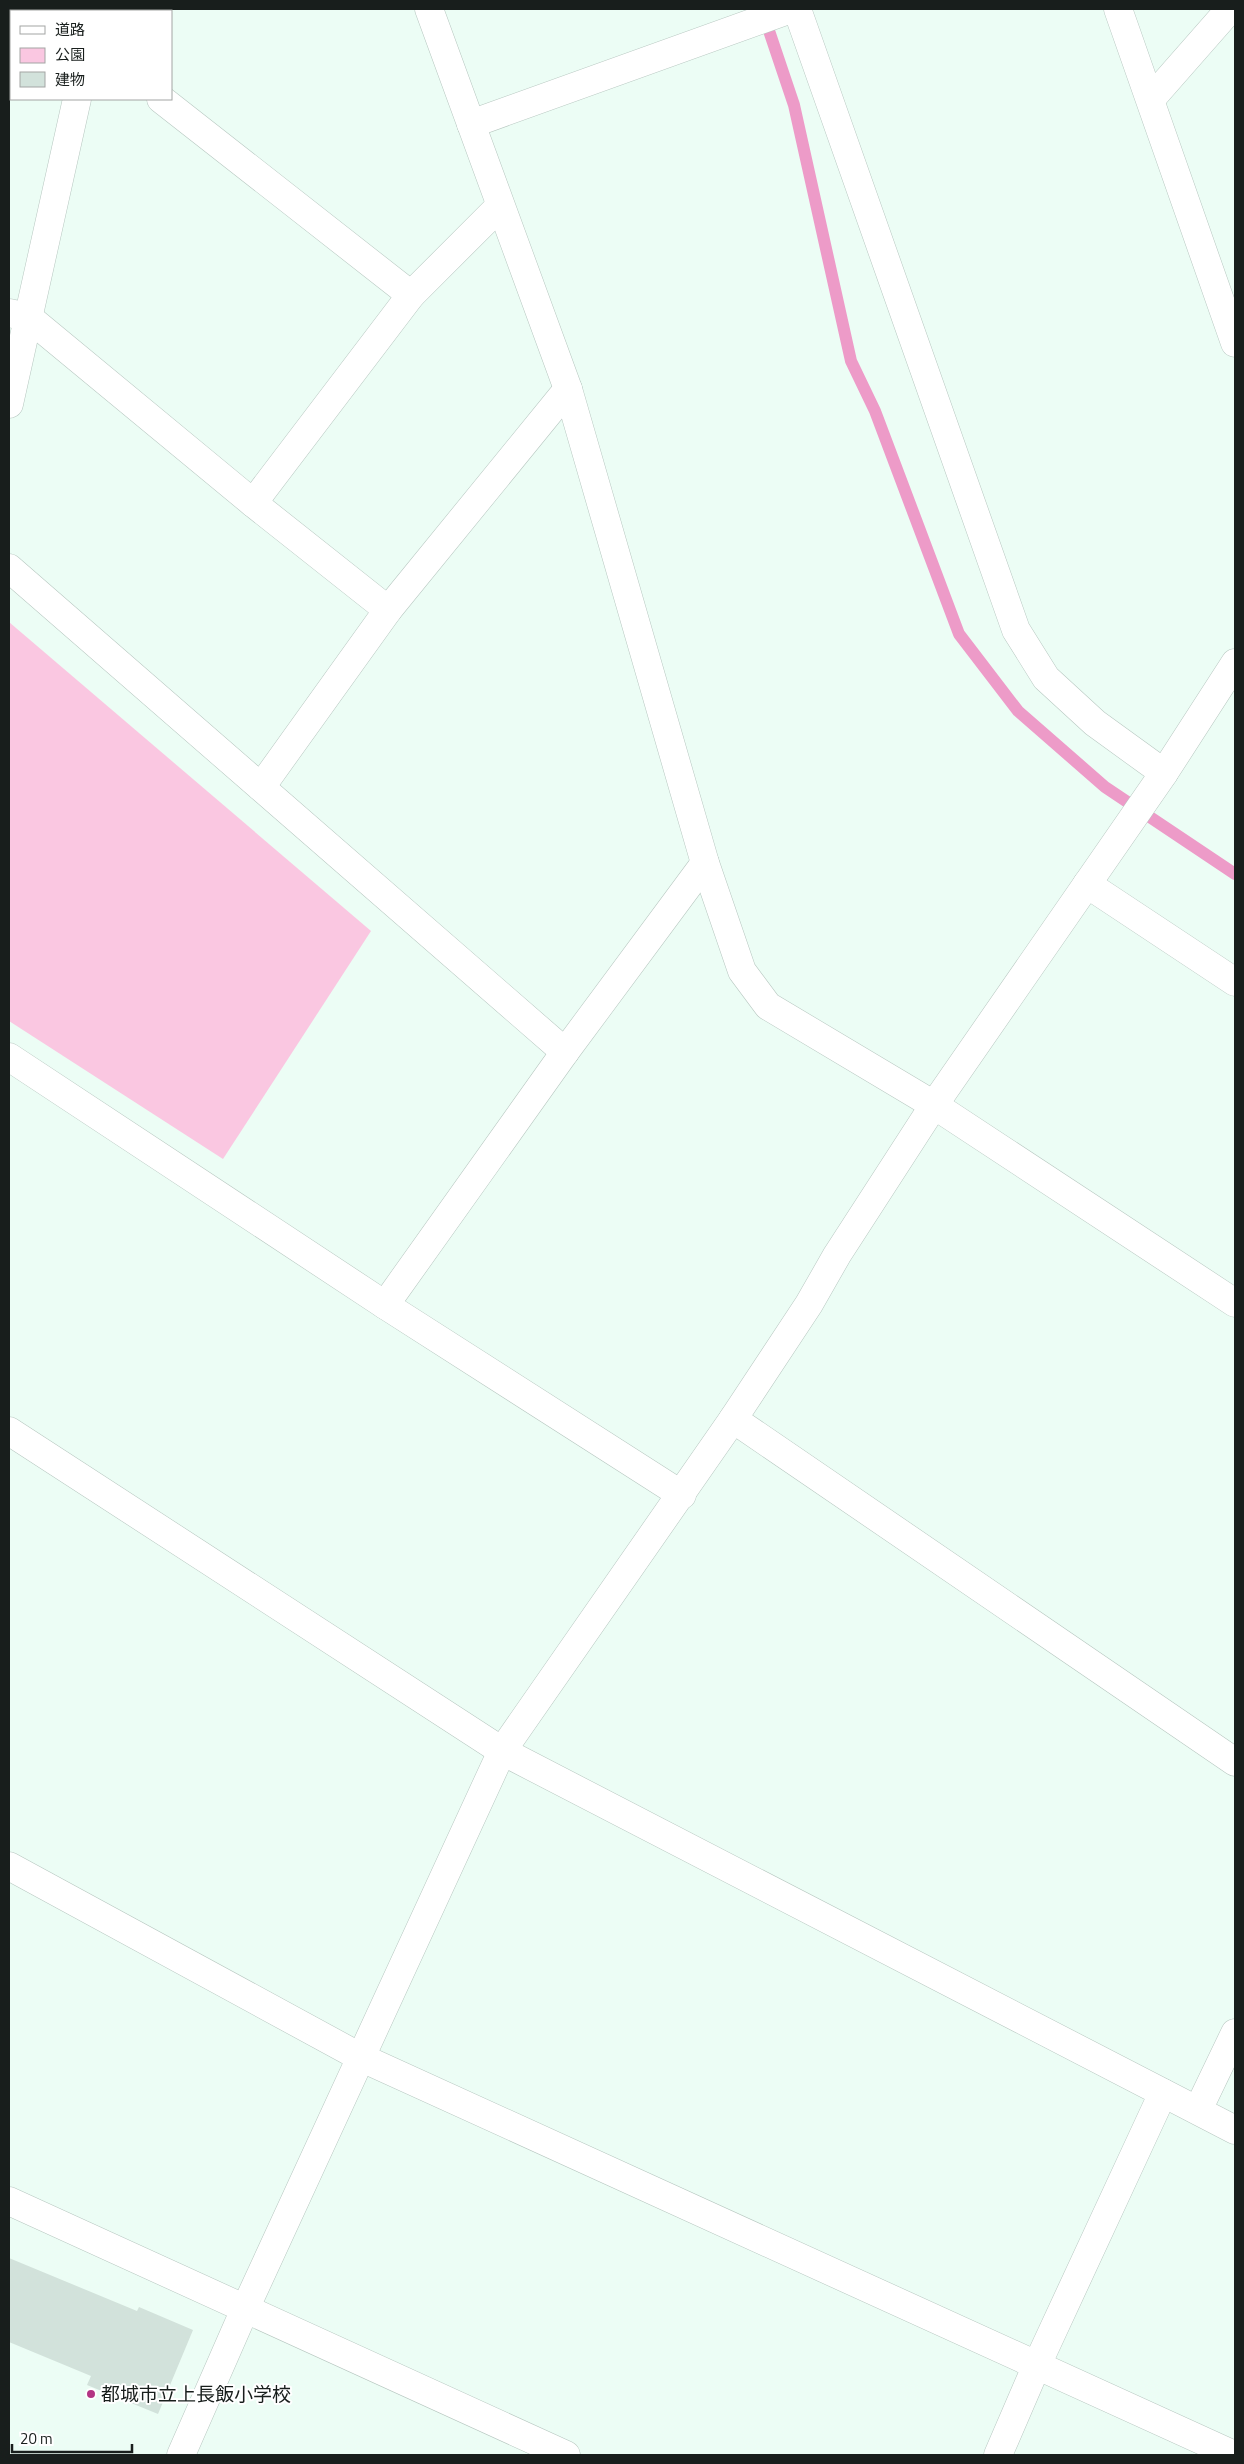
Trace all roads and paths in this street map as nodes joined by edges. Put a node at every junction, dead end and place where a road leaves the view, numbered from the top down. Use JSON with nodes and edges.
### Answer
{"nodes":[{"id":1,"x":430,"y":9,"type":"edge"},
{"id":2,"x":791,"y":9,"type":"edge"},
{"id":3,"x":797,"y":9,"type":"edge"},
{"id":4,"x":1118,"y":9,"type":"edge"},
{"id":5,"x":1230,"y":9,"type":"edge"},
{"id":6,"x":1151,"y":99,"type":"junction"},
{"id":7,"x":78,"y":100,"type":"edge"},
{"id":8,"x":162,"y":100,"type":"edge"},
{"id":9,"x":471,"y":124,"type":"junction"},
{"id":10,"x":500,"y":206,"type":"junction"},
{"id":11,"x":410,"y":295,"type":"junction"},
{"id":12,"x":18,"y":315,"type":"edge"},
{"id":13,"x":1235,"y":343,"type":"edge"},
{"id":14,"x":568,"y":389,"type":"junction"},
{"id":15,"x":9,"y":404,"type":"edge"},
{"id":16,"x":254,"y":503,"type":"junction"},
{"id":17,"x":9,"y":568,"type":"edge"},
{"id":18,"x":388,"y":610,"type":"junction"},
{"id":19,"x":1235,"y":663,"type":"edge"},
{"id":20,"x":1164,"y":773,"type":"junction"},
{"id":21,"x":261,"y":787,"type":"junction"},
{"id":22,"x":705,"y":863,"type":"junction"},
{"id":23,"x":1087,"y":884,"type":"junction"},
{"id":24,"x":1235,"y":982,"type":"edge"},
{"id":25,"x":565,"y":1052,"type":"junction"},
{"id":26,"x":9,"y":1057,"type":"edge"},
{"id":27,"x":934,"y":1105,"type":"junction"},
{"id":28,"x":1235,"y":1303,"type":"edge"},
{"id":29,"x":385,"y":1306,"type":"junction"},
{"id":30,"x":733,"y":1419,"type":"junction"},
{"id":31,"x":9,"y":1431,"type":"edge"},
{"id":32,"x":682,"y":1495,"type":"junction"},
{"id":33,"x":502,"y":1751,"type":"junction"},
{"id":34,"x":1235,"y":1762,"type":"edge"},
{"id":35,"x":9,"y":1866,"type":"edge"},
{"id":36,"x":1235,"y":2033,"type":"edge"},
{"id":37,"x":362,"y":2058,"type":"junction"},
{"id":38,"x":1163,"y":2093,"type":"junction"},
{"id":39,"x":1198,"y":2110,"type":"junction"},
{"id":40,"x":1235,"y":2130,"type":"edge"},
{"id":41,"x":9,"y":2201,"type":"edge"},
{"id":42,"x":245,"y":2309,"type":"junction"},
{"id":43,"x":1036,"y":2367,"type":"junction"},
{"id":44,"x":181,"y":2455,"type":"edge"},
{"id":45,"x":566,"y":2455,"type":"edge"},
{"id":46,"x":998,"y":2455,"type":"edge"},
{"id":47,"x":1234,"y":2455,"type":"edge"}],
"edges":[{"from":1,"to":9,"type":"street"},
{"from":2,"to":9,"type":"street"},
{"from":3,"to":20,"type":"street"},
{"from":4,"to":6,"type":"street"},
{"from":5,"to":6,"type":"street"},
{"from":6,"to":13,"type":"street"},
{"from":7,"to":12,"type":"street"},
{"from":8,"to":11,"type":"street"},
{"from":9,"to":10,"type":"street"},
{"from":10,"to":11,"type":"street"},
{"from":10,"to":14,"type":"street"},
{"from":11,"to":16,"type":"street"},
{"from":12,"to":15,"type":"street"},
{"from":12,"to":16,"type":"street"},
{"from":14,"to":18,"type":"street"},
{"from":14,"to":22,"type":"street"},
{"from":16,"to":18,"type":"street"},
{"from":17,"to":21,"type":"street"},
{"from":18,"to":21,"type":"street"},
{"from":19,"to":20,"type":"street"},
{"from":20,"to":23,"type":"street"},
{"from":21,"to":25,"type":"street"},
{"from":22,"to":25,"type":"street"},
{"from":22,"to":27,"type":"street"},
{"from":23,"to":24,"type":"street"},
{"from":23,"to":27,"type":"street"},
{"from":25,"to":29,"type":"street"},
{"from":26,"to":29,"type":"street"},
{"from":27,"to":28,"type":"street"},
{"from":27,"to":30,"type":"street"},
{"from":29,"to":32,"type":"street"},
{"from":30,"to":32,"type":"street"},
{"from":30,"to":34,"type":"street"},
{"from":31,"to":33,"type":"street"},
{"from":32,"to":33,"type":"street"},
{"from":33,"to":37,"type":"street"},
{"from":33,"to":38,"type":"street"},
{"from":35,"to":37,"type":"street"},
{"from":36,"to":39,"type":"street"},
{"from":37,"to":42,"type":"street"},
{"from":37,"to":43,"type":"street"},
{"from":38,"to":39,"type":"street"},
{"from":38,"to":43,"type":"street"},
{"from":39,"to":40,"type":"street"},
{"from":41,"to":42,"type":"street"},
{"from":42,"to":44,"type":"street"},
{"from":42,"to":45,"type":"street"},
{"from":43,"to":46,"type":"street"},
{"from":43,"to":47,"type":"street"}]}
